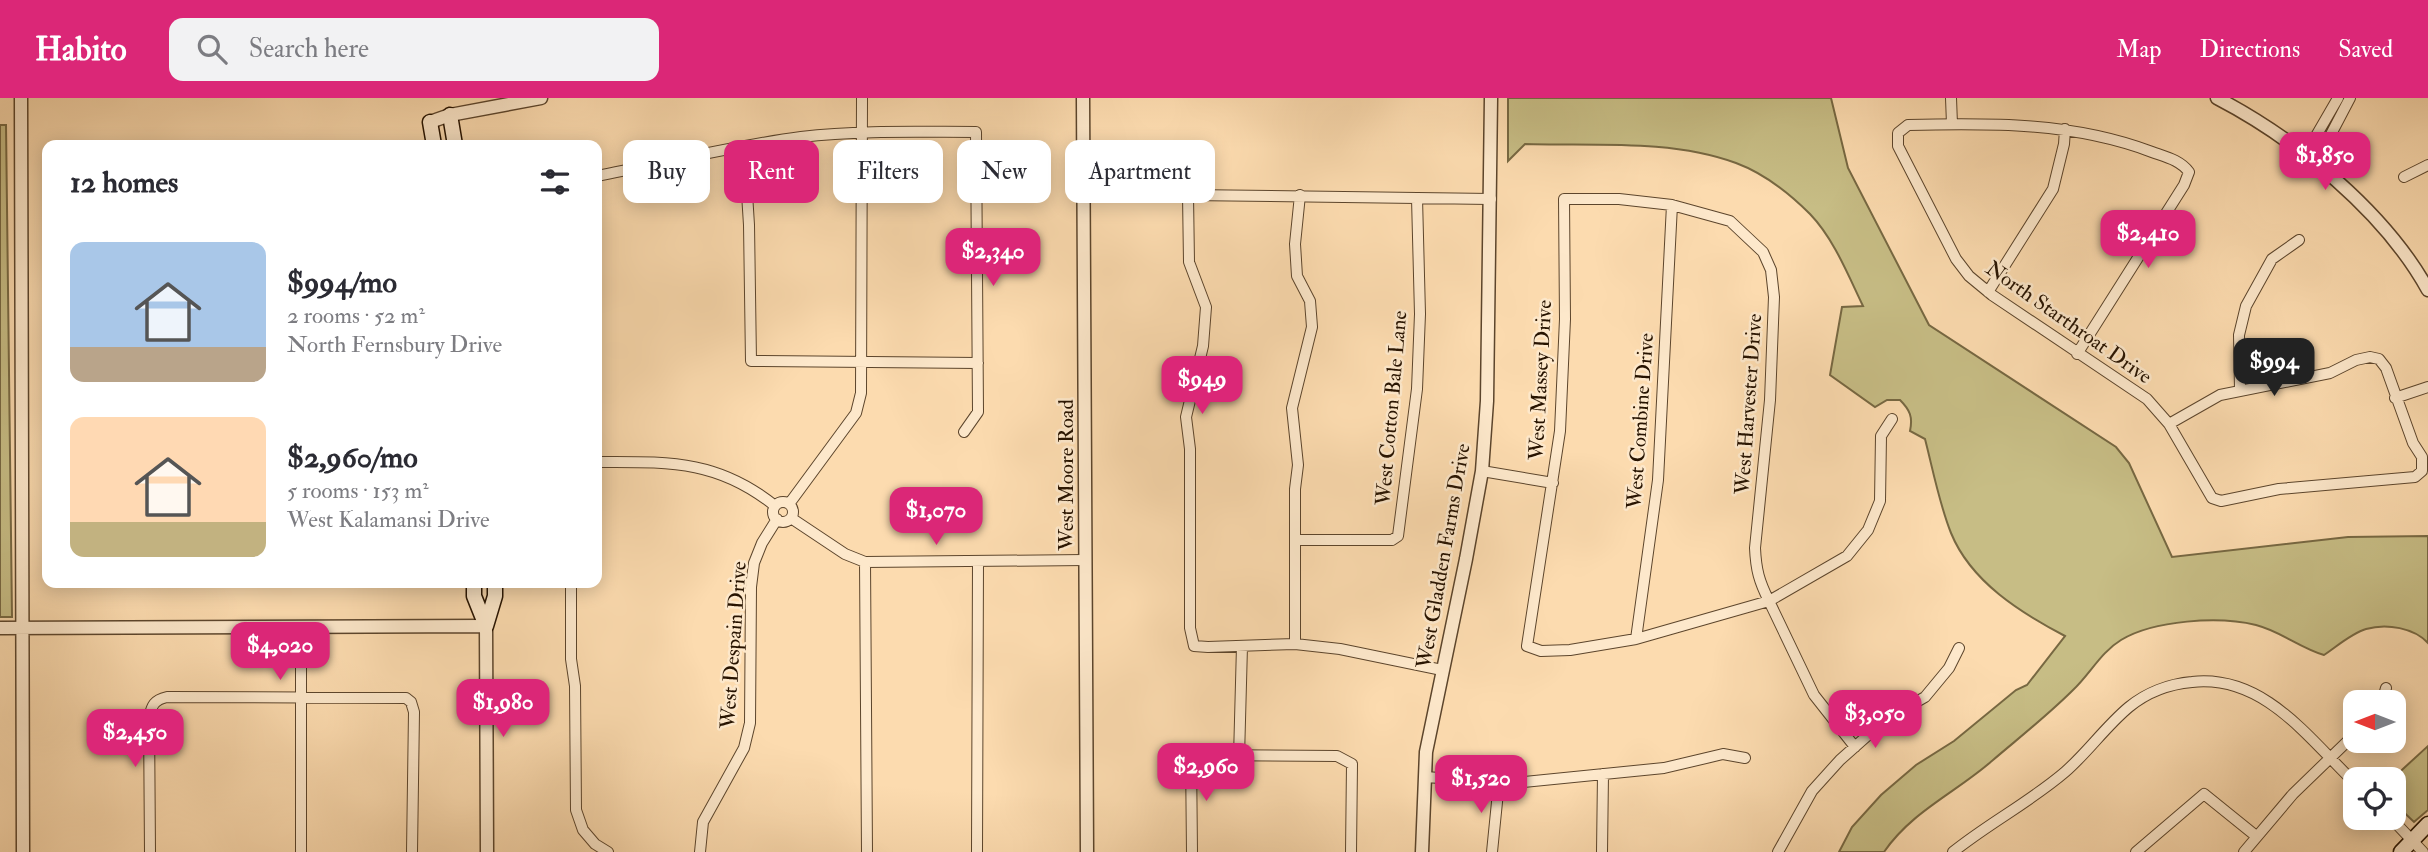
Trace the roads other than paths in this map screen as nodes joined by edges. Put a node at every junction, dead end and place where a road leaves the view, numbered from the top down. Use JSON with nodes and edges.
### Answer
{"nodes":[{"id":1,"x":21,"y":98,"type":"edge"},
{"id":2,"x":541,"y":98,"type":"edge"},
{"id":3,"x":862,"y":98,"type":"edge"},
{"id":4,"x":1083,"y":98,"type":"edge"},
{"id":5,"x":1492,"y":98,"type":"edge"},
{"id":6,"x":1951,"y":98,"type":"edge"},
{"id":7,"x":2217,"y":98,"type":"edge"},
{"id":8,"x":2338,"y":98,"type":"edge"},
{"id":9,"x":2350,"y":98,"type":"edge"},
{"id":10,"x":450,"y":115,"type":"junction"},
{"id":11,"x":430,"y":121,"type":"joint"},
{"id":12,"x":1951,"y":124,"type":"junction"},
{"id":13,"x":2065,"y":129,"type":"junction"},
{"id":14,"x":863,"y":132,"type":"junction"},
{"id":15,"x":433,"y":140,"type":"edge"},
{"id":16,"x":454,"y":140,"type":"edge"},
{"id":17,"x":782,"y":140,"type":"edge"},
{"id":18,"x":724,"y":150,"type":"edge"},
{"id":19,"x":2309,"y":158,"type":"junction"},
{"id":20,"x":2428,"y":165,"type":"edge"},
{"id":21,"x":602,"y":175,"type":"edge"},
{"id":22,"x":2404,"y":177,"type":"dead end"},
{"id":23,"x":1300,"y":195,"type":"junction"},
{"id":24,"x":1417,"y":198,"type":"junction"},
{"id":25,"x":1491,"y":199,"type":"junction"},
{"id":26,"x":1564,"y":199,"type":"joint"},
{"id":27,"x":748,"y":203,"type":"edge"},
{"id":28,"x":1672,"y":205,"type":"junction"},
{"id":29,"x":2299,"y":240,"type":"dead end"},
{"id":30,"x":2428,"y":290,"type":"edge"},
{"id":31,"x":1988,"y":292,"type":"junction"},
{"id":32,"x":2077,"y":354,"type":"junction"},
{"id":33,"x":863,"y":362,"type":"junction"},
{"id":34,"x":978,"y":363,"type":"junction"},
{"id":35,"x":2428,"y":387,"type":"edge"},
{"id":36,"x":2240,"y":390,"type":"junction"},
{"id":37,"x":2395,"y":398,"type":"junction"},
{"id":38,"x":1892,"y":419,"type":"dead end"},
{"id":39,"x":2168,"y":424,"type":"junction"},
{"id":40,"x":964,"y":432,"type":"dead end"},
{"id":41,"x":602,"y":462,"type":"edge"},
{"id":42,"x":1482,"y":471,"type":"junction"},
{"id":43,"x":1553,"y":482,"type":"junction"},
{"id":44,"x":789,"y":504,"type":"junction"},
{"id":45,"x":775,"y":506,"type":"junction"},
{"id":46,"x":791,"y":518,"type":"junction"},
{"id":47,"x":777,"y":519,"type":"junction"},
{"id":48,"x":1295,"y":540,"type":"junction"},
{"id":49,"x":1085,"y":560,"type":"junction"},
{"id":50,"x":865,"y":562,"type":"junction"},
{"id":51,"x":978,"y":562,"type":"junction"},
{"id":52,"x":474,"y":588,"type":"edge"},
{"id":53,"x":495,"y":588,"type":"edge"},
{"id":54,"x":571,"y":588,"type":"edge"},
{"id":55,"x":1769,"y":601,"type":"junction"},
{"id":56,"x":486,"y":626,"type":"junction"},
{"id":57,"x":300,"y":627,"type":"junction"},
{"id":58,"x":0,"y":628,"type":"edge"},
{"id":59,"x":21,"y":628,"type":"junction"},
{"id":60,"x":1636,"y":639,"type":"junction"},
{"id":61,"x":1295,"y":645,"type":"junction"},
{"id":62,"x":1242,"y":646,"type":"junction"},
{"id":63,"x":1959,"y":648,"type":"dead end"},
{"id":64,"x":1442,"y":670,"type":"junction"},
{"id":65,"x":300,"y":698,"type":"junction"},
{"id":66,"x":2343,"y":745,"type":"edge"},
{"id":67,"x":1855,"y":747,"type":"junction"},
{"id":68,"x":1239,"y":757,"type":"junction"},
{"id":69,"x":1745,"y":758,"type":"dead end"},
{"id":70,"x":2329,"y":758,"type":"junction"},
{"id":71,"x":2343,"y":771,"type":"edge"},
{"id":72,"x":1604,"y":774,"type":"junction"},
{"id":73,"x":1425,"y":777,"type":"junction"},
{"id":74,"x":1499,"y":782,"type":"junction"},
{"id":75,"x":2428,"y":824,"type":"edge"},
{"id":76,"x":2402,"y":830,"type":"edge"},
{"id":77,"x":2256,"y":836,"type":"junction"},
{"id":78,"x":2418,"y":847,"type":"edge"},
{"id":79,"x":23,"y":852,"type":"edge"},
{"id":80,"x":150,"y":852,"type":"edge"},
{"id":81,"x":300,"y":852,"type":"edge"},
{"id":82,"x":412,"y":852,"type":"edge"},
{"id":83,"x":487,"y":852,"type":"edge"},
{"id":84,"x":608,"y":852,"type":"edge"},
{"id":85,"x":701,"y":852,"type":"edge"},
{"id":86,"x":867,"y":852,"type":"edge"},
{"id":87,"x":977,"y":852,"type":"edge"},
{"id":88,"x":1087,"y":852,"type":"edge"},
{"id":89,"x":1192,"y":852,"type":"edge"},
{"id":90,"x":1351,"y":852,"type":"edge"},
{"id":91,"x":1422,"y":852,"type":"edge"},
{"id":92,"x":1493,"y":852,"type":"edge"},
{"id":93,"x":1602,"y":852,"type":"edge"},
{"id":94,"x":1778,"y":852,"type":"edge"},
{"id":95,"x":1953,"y":852,"type":"edge"},
{"id":96,"x":2136,"y":852,"type":"edge"},
{"id":97,"x":2244,"y":852,"type":"edge"},
{"id":98,"x":2401,"y":852,"type":"edge"}],
"edges":[{"from":1,"to":59,"type":"street"},
{"from":2,"to":10,"type":"street"},
{"from":3,"to":14,"type":"street"},
{"from":4,"to":49,"type":"street","name":"West Moore Road"},
{"from":5,"to":25,"type":"street","name":"West Gladden Farms Drive"},
{"from":6,"to":12,"type":"street"},
{"from":7,"to":19,"type":"street"},
{"from":8,"to":19,"type":"street"},
{"from":9,"to":19,"type":"street"},
{"from":10,"to":11,"type":"street"},
{"from":10,"to":16,"type":"main road"},
{"from":11,"to":15,"type":"main road"},
{"from":12,"to":13,"type":"street"},
{"from":12,"to":31,"type":"street","name":"North Starthroat Drive"},
{"from":13,"to":31,"type":"street"},
{"from":13,"to":32,"type":"street"},
{"from":14,"to":17,"type":"street"},
{"from":14,"to":33,"type":"street"},
{"from":14,"to":34,"type":"street"},
{"from":18,"to":21,"type":"street"},
{"from":19,"to":30,"type":"street"},
{"from":20,"to":22,"type":"street"},
{"from":23,"to":24,"type":"street"},
{"from":23,"to":48,"type":"street"},
{"from":23,"to":62,"type":"street"},
{"from":24,"to":25,"type":"street"},
{"from":24,"to":48,"type":"street","name":"West Cotton Bale Lane"},
{"from":25,"to":42,"type":"street","name":"West Gladden Farms Drive"},
{"from":26,"to":28,"type":"street","name":"West Harvester Drive"},
{"from":26,"to":43,"type":"street","name":"West Massey Drive"},
{"from":27,"to":33,"type":"street"},
{"from":28,"to":55,"type":"street","name":"West Harvester Drive"},
{"from":28,"to":60,"type":"street","name":"West Combine Drive"},
{"from":29,"to":36,"type":"street"},
{"from":31,"to":32,"type":"street","name":"North Starthroat Drive"},
{"from":32,"to":39,"type":"street","name":"North Starthroat Drive"},
{"from":33,"to":34,"type":"street"},
{"from":33,"to":44,"type":"street"},
{"from":34,"to":40,"type":"street"},
{"from":35,"to":37,"type":"street"},
{"from":36,"to":37,"type":"street"},
{"from":36,"to":39,"type":"street"},
{"from":37,"to":39,"type":"street","name":"North Starthroat Drive"},
{"from":38,"to":55,"type":"street"},
{"from":41,"to":45,"type":"street"},
{"from":42,"to":43,"type":"street"},
{"from":42,"to":64,"type":"street","name":"West Gladden Farms Drive"},
{"from":43,"to":60,"type":"street","name":"West Massey Drive"},
{"from":44,"to":45,"type":"street"},
{"from":44,"to":46,"type":"street"},
{"from":45,"to":47,"type":"street"},
{"from":46,"to":47,"type":"street"},
{"from":46,"to":50,"type":"street"},
{"from":47,"to":85,"type":"street","name":"West Despain Drive"},
{"from":48,"to":61,"type":"street"},
{"from":49,"to":51,"type":"street"},
{"from":49,"to":88,"type":"street","name":"West Moore Road"},
{"from":50,"to":51,"type":"street"},
{"from":50,"to":86,"type":"street"},
{"from":51,"to":87,"type":"street"},
{"from":52,"to":56,"type":"main road"},
{"from":53,"to":56,"type":"main road"},
{"from":54,"to":84,"type":"street"},
{"from":55,"to":60,"type":"street"},
{"from":55,"to":67,"type":"street","name":"West Harvester Drive"},
{"from":56,"to":57,"type":"street"},
{"from":56,"to":83,"type":"street"},
{"from":57,"to":59,"type":"street"},
{"from":57,"to":65,"type":"street"},
{"from":58,"to":59,"type":"street"},
{"from":59,"to":79,"type":"street"},
{"from":61,"to":62,"type":"street"},
{"from":61,"to":64,"type":"street"},
{"from":62,"to":68,"type":"street"},
{"from":63,"to":67,"type":"street"},
{"from":64,"to":73,"type":"street","name":"West Gladden Farms Drive"},
{"from":65,"to":80,"type":"street"},
{"from":65,"to":81,"type":"street"},
{"from":65,"to":82,"type":"street"},
{"from":66,"to":70,"type":"street"},
{"from":67,"to":94,"type":"street"},
{"from":68,"to":89,"type":"street"},
{"from":68,"to":90,"type":"street"},
{"from":69,"to":72,"type":"street"},
{"from":70,"to":71,"type":"street"},
{"from":70,"to":77,"type":"street"},
{"from":70,"to":95,"type":"street"},
{"from":72,"to":74,"type":"street"},
{"from":72,"to":93,"type":"street"},
{"from":73,"to":74,"type":"street"},
{"from":73,"to":91,"type":"street","name":"West Gladden Farms Drive"},
{"from":74,"to":92,"type":"street"},
{"from":75,"to":78,"type":"main road"},
{"from":76,"to":78,"type":"street"},
{"from":77,"to":96,"type":"street"},
{"from":77,"to":97,"type":"street"},
{"from":78,"to":98,"type":"main road"}]}
